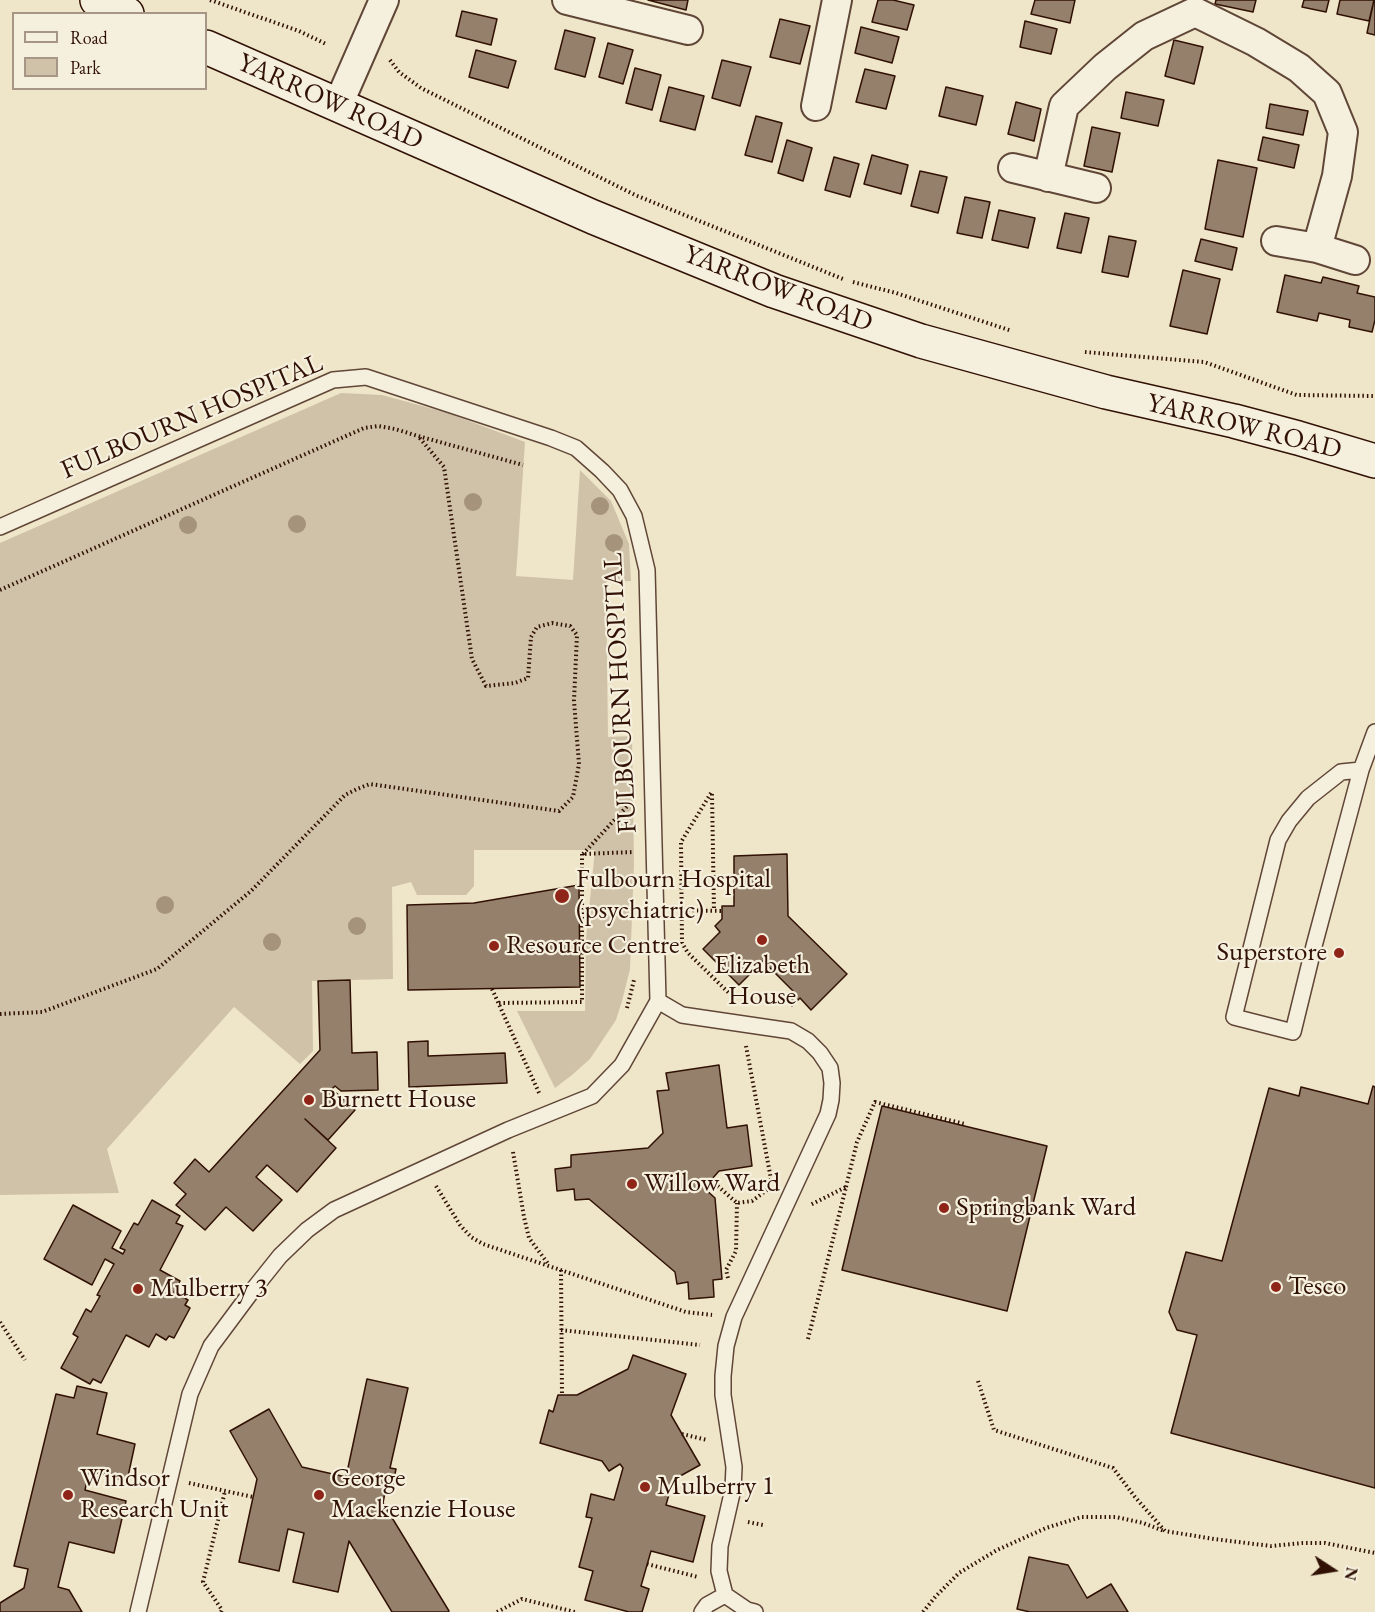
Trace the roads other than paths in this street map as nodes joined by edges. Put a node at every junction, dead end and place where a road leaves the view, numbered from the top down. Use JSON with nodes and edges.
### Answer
{"nodes":[{"id":1,"x":97,"y":0,"type":"edge"},
{"id":2,"x":384,"y":0,"type":"edge"},
{"id":3,"x":567,"y":0,"type":"edge"},
{"id":4,"x":837,"y":0,"type":"edge"},
{"id":5,"x":609,"y":5,"type":"edge"},
{"id":6,"x":1196,"y":6,"type":"edge"},
{"id":7,"x":123,"y":12,"type":"edge"},
{"id":8,"x":688,"y":30,"type":"dead end"},
{"id":9,"x":207,"y":47,"type":"edge"},
{"id":10,"x":338,"y":105,"type":"junction"},
{"id":11,"x":816,"y":106,"type":"dead end"},
{"id":12,"x":1013,"y":168,"type":"dead end"},
{"id":13,"x":1047,"y":177,"type":"junction"},
{"id":14,"x":1096,"y":188,"type":"dead end"},
{"id":15,"x":1275,"y":241,"type":"dead end"},
{"id":16,"x":1317,"y":248,"type":"junction"},
{"id":17,"x":1356,"y":260,"type":"dead end"},
{"id":18,"x":1375,"y":461,"type":"edge"},
{"id":19,"x":0,"y":527,"type":"edge"},
{"id":20,"x":1375,"y":732,"type":"edge"},
{"id":21,"x":1361,"y":770,"type":"junction"},
{"id":22,"x":658,"y":1001,"type":"junction"},
{"id":23,"x":713,"y":1603,"type":"edge"},
{"id":24,"x":138,"y":1612,"type":"edge"},
{"id":25,"x":755,"y":1612,"type":"edge"}],
"edges":[{"from":1,"to":7,"type":"street"},
{"from":2,"to":10,"type":"street"},
{"from":3,"to":5,"type":"street"},
{"from":4,"to":11,"type":"street"},
{"from":5,"to":8,"type":"street"},
{"from":6,"to":13,"type":"street"},
{"from":6,"to":16,"type":"street"},
{"from":9,"to":10,"type":"street","name":"YARROW ROAD"},
{"from":10,"to":18,"type":"street","name":"YARROW ROAD"},
{"from":12,"to":13,"type":"street"},
{"from":13,"to":14,"type":"street"},
{"from":15,"to":16,"type":"street"},
{"from":16,"to":17,"type":"street"},
{"from":19,"to":22,"type":"lane","name":"FULBOURN HOSPITAL"},
{"from":20,"to":21,"type":"lane"},
{"from":21,"to":21,"type":"lane"},
{"from":22,"to":23,"type":"lane"},
{"from":22,"to":24,"type":"lane"},
{"from":23,"to":25,"type":"lane"}]}
